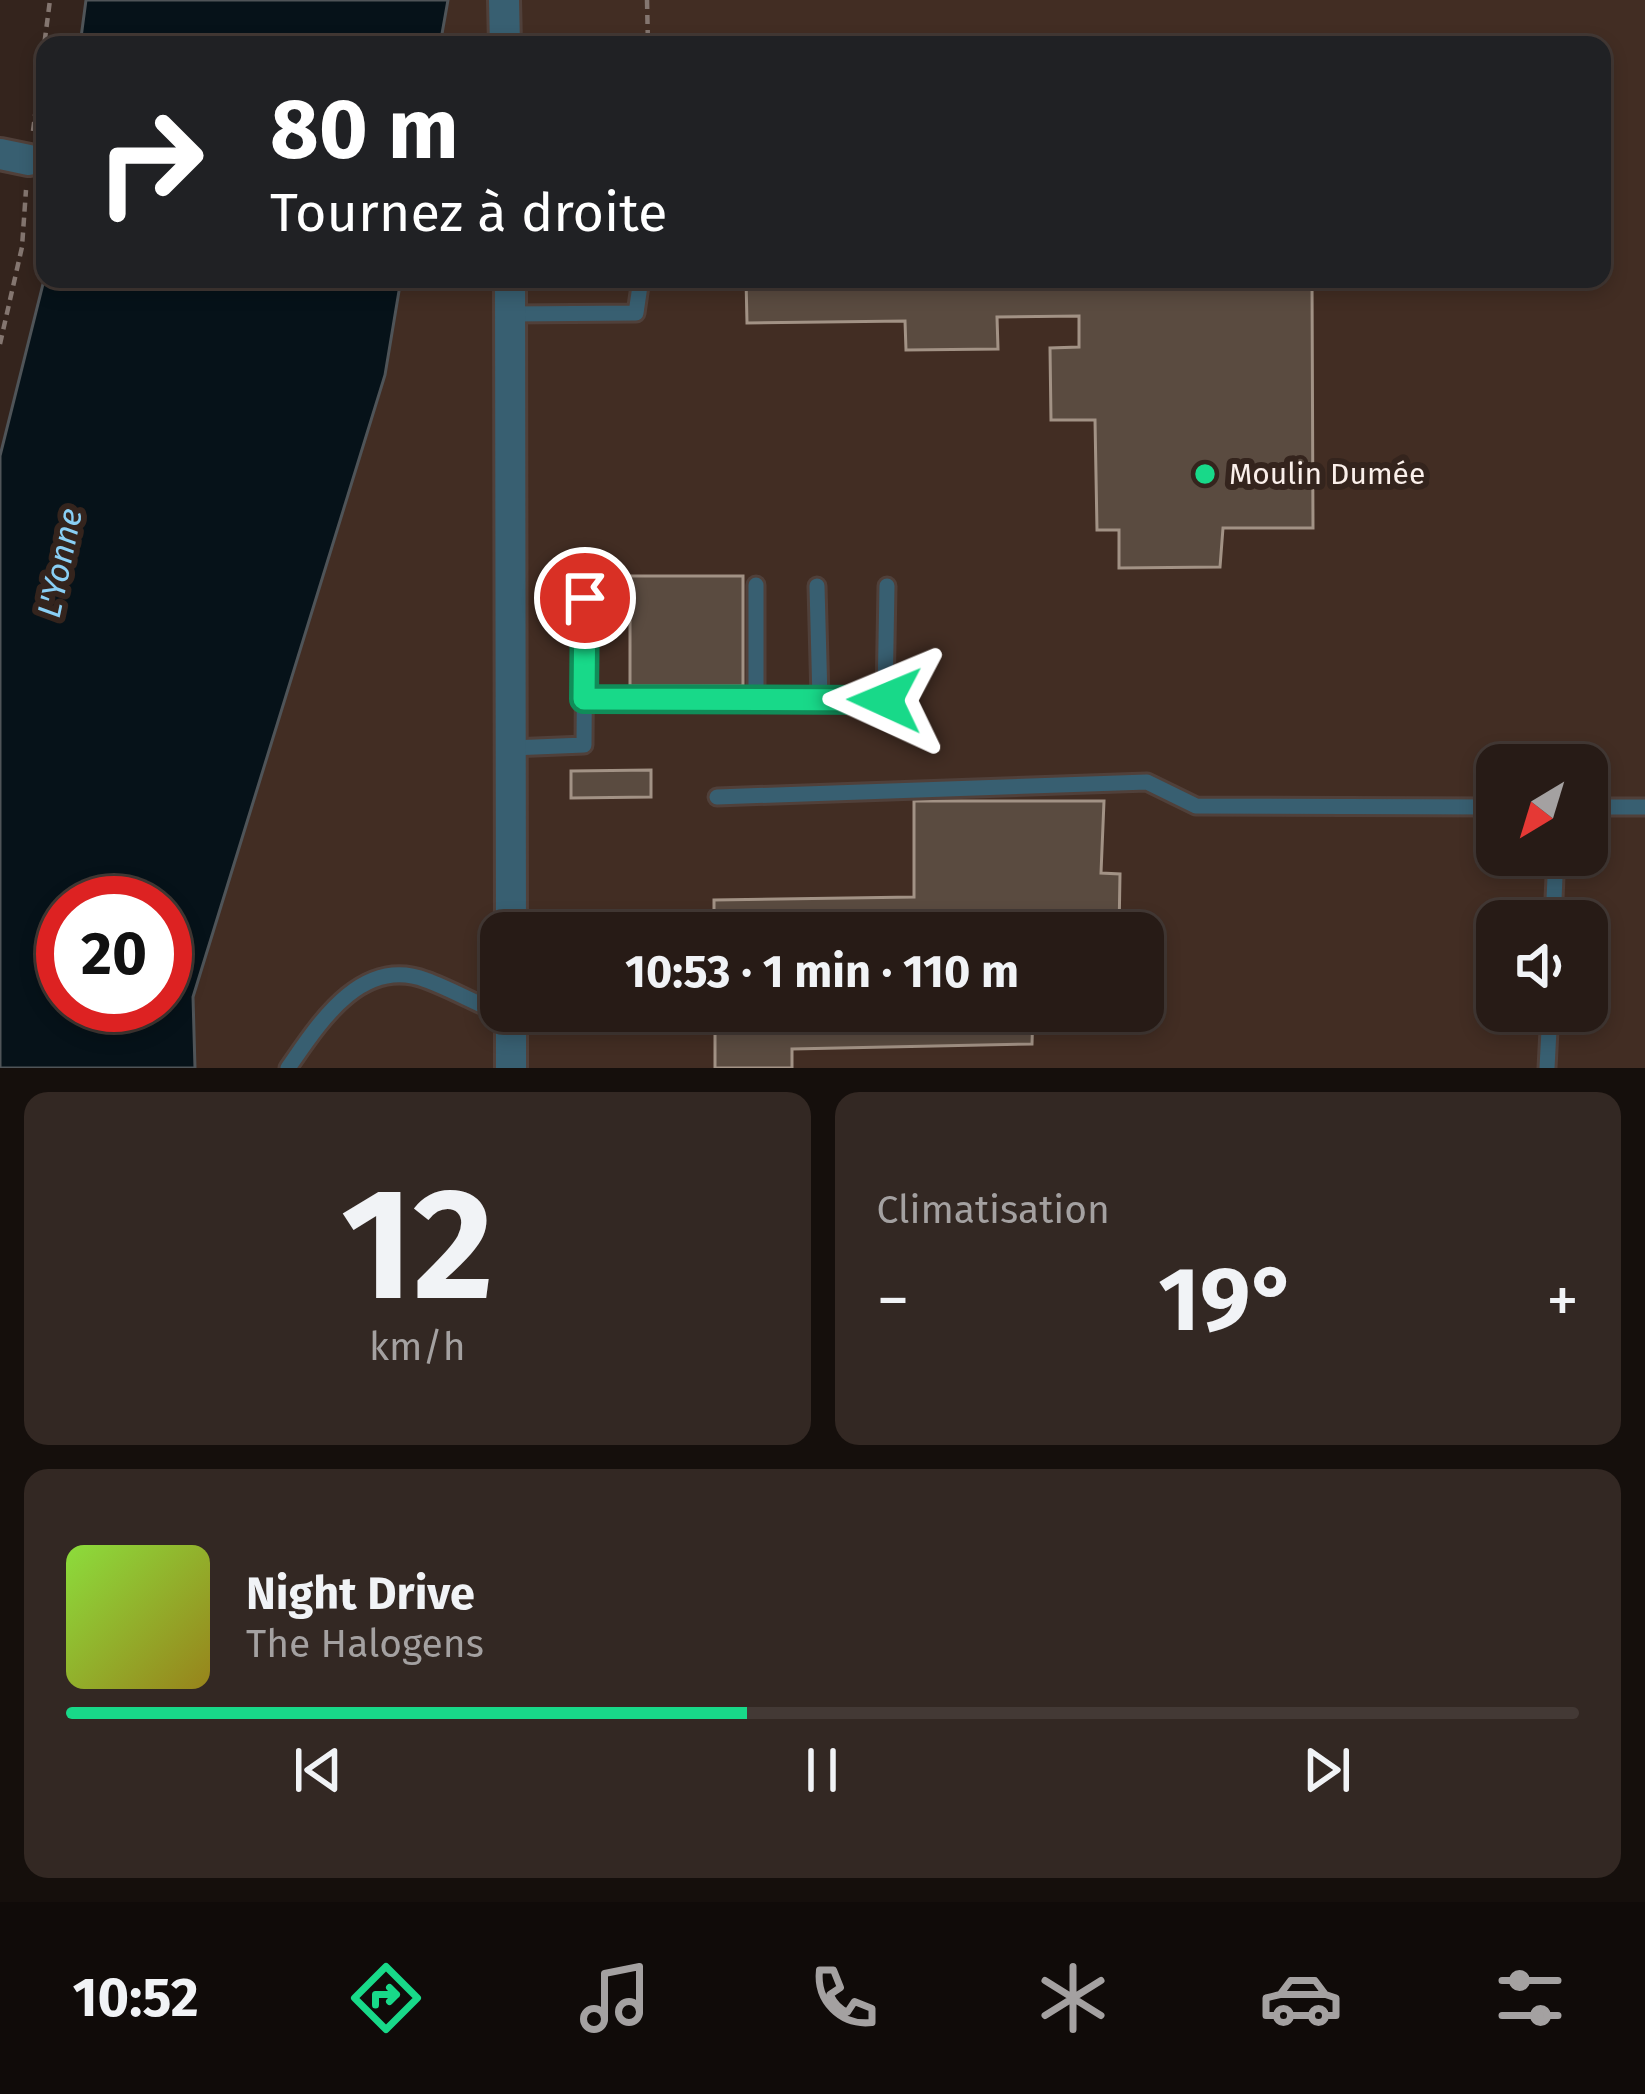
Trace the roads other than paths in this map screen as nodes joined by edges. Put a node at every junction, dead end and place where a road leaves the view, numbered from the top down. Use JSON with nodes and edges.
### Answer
{"nodes":[{"id":1,"x":504,"y":0,"type":"edge"},
{"id":2,"x":505,"y":36,"type":"edge"},
{"id":3,"x":510,"y":288,"type":"edge"},
{"id":4,"x":640,"y":288,"type":"edge"},
{"id":5,"x":510,"y":314,"type":"junction"},
{"id":6,"x":757,"y":585,"type":"dead end"},
{"id":7,"x":818,"y":586,"type":"dead end"},
{"id":8,"x":887,"y":586,"type":"dead end"},
{"id":9,"x":585,"y":598,"type":"dead end"},
{"id":10,"x":584,"y":699,"type":"junction"},
{"id":11,"x":757,"y":699,"type":"junction"},
{"id":12,"x":820,"y":699,"type":"junction"},
{"id":13,"x":511,"y":748,"type":"junction"},
{"id":14,"x":716,"y":796,"type":"dead end"},
{"id":15,"x":1476,"y":807,"type":"edge"},
{"id":16,"x":1608,"y":807,"type":"edge"},
{"id":17,"x":1645,"y":807,"type":"edge"},
{"id":18,"x":511,"y":912,"type":"edge"},
{"id":19,"x":480,"y":1001,"type":"edge"},
{"id":20,"x":511,"y":1032,"type":"edge"},
{"id":21,"x":1549,"y":1032,"type":"edge"},
{"id":22,"x":288,"y":1068,"type":"edge"},
{"id":23,"x":511,"y":1068,"type":"edge"},
{"id":24,"x":1547,"y":1068,"type":"edge"}],
"edges":[{"from":1,"to":2,"type":"street"},
{"from":3,"to":5,"type":"street"},
{"from":4,"to":5,"type":"lane"},
{"from":5,"to":13,"type":"street"},
{"from":6,"to":11,"type":"lane"},
{"from":7,"to":12,"type":"lane"},
{"from":8,"to":12,"type":"lane"},
{"from":9,"to":10,"type":"lane"},
{"from":10,"to":11,"type":"lane"},
{"from":10,"to":13,"type":"lane"},
{"from":11,"to":12,"type":"lane"},
{"from":13,"to":18,"type":"street"},
{"from":14,"to":15,"type":"lane"},
{"from":16,"to":17,"type":"lane"},
{"from":19,"to":22,"type":"lane"},
{"from":20,"to":23,"type":"street"},
{"from":21,"to":24,"type":"lane"}]}
